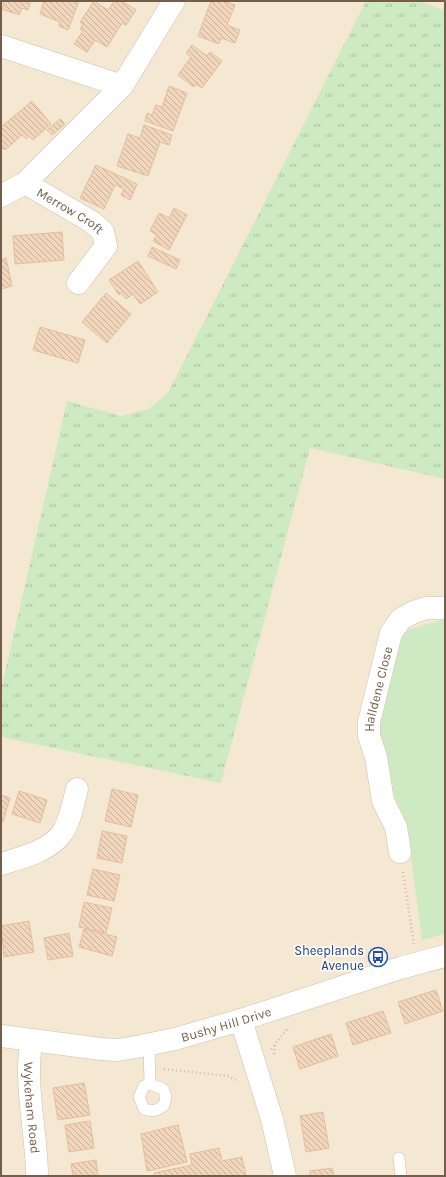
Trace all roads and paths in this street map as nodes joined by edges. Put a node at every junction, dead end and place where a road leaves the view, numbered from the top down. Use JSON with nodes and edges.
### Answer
{"nodes":[{"id":1,"x":174,"y":1,"type":"edge"},
{"id":2,"x":1,"y":46,"type":"edge"},
{"id":3,"x":122,"y":86,"type":"junction"},
{"id":4,"x":25,"y":183,"type":"junction"},
{"id":5,"x":1,"y":196,"type":"edge"},
{"id":6,"x":78,"y":283,"type":"dead end"},
{"id":7,"x":445,"y":608,"type":"edge"},
{"id":8,"x":77,"y":788,"type":"dead end"},
{"id":9,"x":400,"y":852,"type":"joint"},
{"id":10,"x":1,"y":864,"type":"edge"},
{"id":11,"x":445,"y":956,"type":"edge"},
{"id":12,"x":417,"y":963,"type":"junction"},
{"id":13,"x":241,"y":1020,"type":"junction"},
{"id":14,"x":290,"y":1024,"type":"dead end"},
{"id":15,"x":1,"y":1036,"type":"edge"},
{"id":16,"x":32,"y":1040,"type":"junction"},
{"id":17,"x":149,"y":1045,"type":"junction"},
{"id":18,"x":254,"y":1062,"type":"junction"},
{"id":19,"x":149,"y":1067,"type":"junction"},
{"id":20,"x":228,"y":1076,"type":"junction"},
{"id":21,"x":150,"y":1084,"type":"dead end"},
{"id":22,"x":262,"y":1087,"type":"junction"},
{"id":23,"x":399,"y":1158,"type":"dead end"},
{"id":24,"x":37,"y":1176,"type":"edge"},
{"id":25,"x":285,"y":1176,"type":"edge"},
{"id":26,"x":401,"y":1176,"type":"edge"}],
"edges":[{"from":1,"to":3,"type":"street","name":"Merrow Croft"},
{"from":2,"to":3,"type":"street"},
{"from":3,"to":4,"type":"street","name":"Merrow Croft"},
{"from":4,"to":5,"type":"street","name":"Merrow Croft"},
{"from":4,"to":6,"type":"street","name":"Merrow Croft"},
{"from":7,"to":9,"type":"street","name":"Halldene Close"},
{"from":8,"to":10,"type":"street"},
{"from":9,"to":12,"type":"path"},
{"from":11,"to":12,"type":"street","name":"Bushy Hill Drive"},
{"from":12,"to":13,"type":"street","name":"Bushy Hill Drive"},
{"from":13,"to":17,"type":"street","name":"Bushy Hill Drive"},
{"from":13,"to":18,"type":"street"},
{"from":14,"to":18,"type":"path"},
{"from":15,"to":16,"type":"street","name":"Bushy Hill Drive"},
{"from":16,"to":17,"type":"street","name":"Bushy Hill Drive"},
{"from":16,"to":24,"type":"street","name":"Wykeham Road"},
{"from":17,"to":19,"type":"lane"},
{"from":18,"to":20,"type":"path"},
{"from":18,"to":22,"type":"street"},
{"from":19,"to":20,"type":"path"},
{"from":19,"to":21,"type":"lane"},
{"from":20,"to":22,"type":"path"},
{"from":22,"to":25,"type":"street"},
{"from":23,"to":26,"type":"lane"}]}
